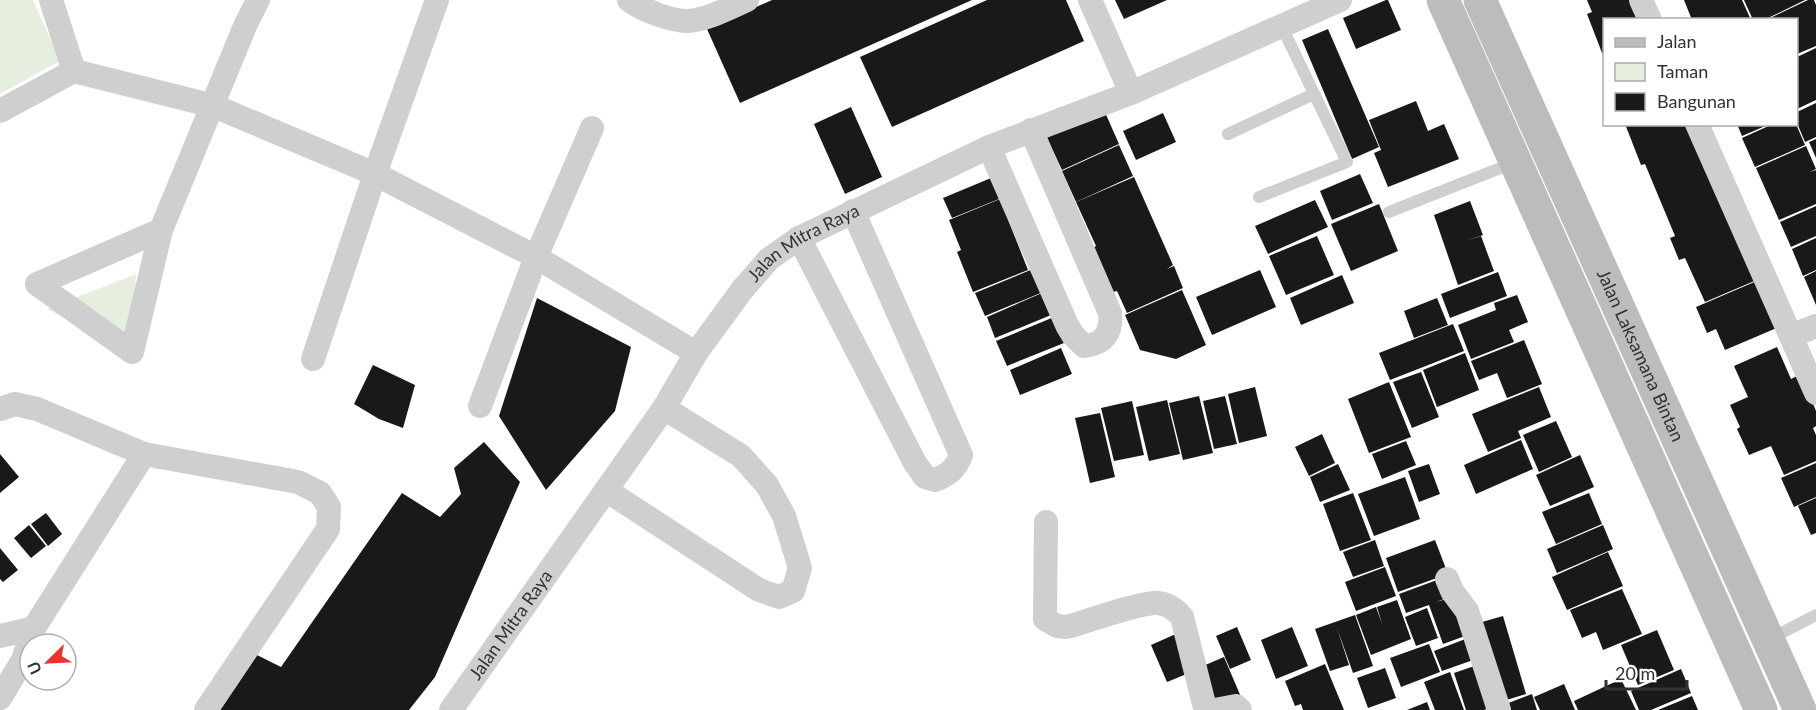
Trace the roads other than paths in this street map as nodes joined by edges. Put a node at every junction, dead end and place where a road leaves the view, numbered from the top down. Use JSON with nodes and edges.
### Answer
{"nodes":[{"id":1,"x":51,"y":0,"type":"edge"},
{"id":2,"x":237,"y":0,"type":"edge"},
{"id":3,"x":258,"y":0,"type":"edge"},
{"id":4,"x":437,"y":0,"type":"edge"},
{"id":5,"x":629,"y":0,"type":"edge"},
{"id":6,"x":747,"y":0,"type":"edge"},
{"id":7,"x":1090,"y":0,"type":"edge"},
{"id":8,"x":1340,"y":0,"type":"edge"},
{"id":9,"x":1443,"y":0,"type":"edge"},
{"id":10,"x":1480,"y":0,"type":"edge"},
{"id":11,"x":1642,"y":0,"type":"edge"},
{"id":12,"x":1649,"y":18,"type":"edge"},
{"id":13,"x":1281,"y":25,"type":"junction"},
{"id":14,"x":245,"y":26,"type":"junction"},
{"id":15,"x":74,"y":71,"type":"junction"},
{"id":16,"x":1131,"y":93,"type":"junction"},
{"id":17,"x":1314,"y":94,"type":"junction"},
{"id":18,"x":214,"y":106,"type":"junction"},
{"id":19,"x":0,"y":111,"type":"edge"},
{"id":20,"x":1698,"y":126,"type":"edge"},
{"id":21,"x":592,"y":128,"type":"dead end"},
{"id":22,"x":1031,"y":130,"type":"junction"},
{"id":23,"x":1228,"y":134,"type":"dead end"},
{"id":24,"x":989,"y":147,"type":"junction"},
{"id":25,"x":1547,"y":149,"type":"junction"},
{"id":26,"x":1514,"y":162,"type":"junction"},
{"id":27,"x":375,"y":174,"type":"junction"},
{"id":28,"x":1259,"y":197,"type":"dead end"},
{"id":29,"x":853,"y":211,"type":"junction"},
{"id":30,"x":1389,"y":213,"type":"dead end"},
{"id":31,"x":161,"y":230,"type":"junction"},
{"id":32,"x":799,"y":238,"type":"junction"},
{"id":33,"x":536,"y":257,"type":"junction"},
{"id":34,"x":1816,"y":326,"type":"edge"},
{"id":35,"x":1791,"y":336,"type":"junction"},
{"id":36,"x":696,"y":353,"type":"junction"},
{"id":37,"x":313,"y":359,"type":"dead end"},
{"id":38,"x":1816,"y":393,"type":"edge"},
{"id":39,"x":480,"y":406,"type":"dead end"},
{"id":40,"x":664,"y":408,"type":"junction"},
{"id":41,"x":0,"y":409,"type":"edge"},
{"id":42,"x":144,"y":454,"type":"junction"},
{"id":43,"x":606,"y":490,"type":"junction"},
{"id":44,"x":1046,"y":522,"type":"dead end"},
{"id":45,"x":1447,"y":579,"type":"dead end"},
{"id":46,"x":1816,"y":615,"type":"edge"},
{"id":47,"x":34,"y":628,"type":"junction"},
{"id":48,"x":0,"y":636,"type":"edge"},
{"id":49,"x":1770,"y":639,"type":"junction"},
{"id":50,"x":0,"y":698,"type":"edge"},
{"id":51,"x":206,"y":710,"type":"edge"},
{"id":52,"x":451,"y":710,"type":"edge"},
{"id":53,"x":1210,"y":710,"type":"edge"},
{"id":54,"x":1215,"y":710,"type":"edge"},
{"id":55,"x":1240,"y":710,"type":"edge"},
{"id":56,"x":1499,"y":710,"type":"edge"},
{"id":57,"x":1761,"y":710,"type":"edge"},
{"id":58,"x":1800,"y":710,"type":"edge"}],
"edges":[{"from":1,"to":15,"type":"street"},
{"from":2,"to":14,"type":"street"},
{"from":3,"to":14,"type":"street"},
{"from":4,"to":27,"type":"street"},
{"from":5,"to":6,"type":"street"},
{"from":7,"to":16,"type":"street"},
{"from":8,"to":13,"type":"street","name":"Jalan Mitra Raya"},
{"from":9,"to":26,"type":"main road","name":"Jalan Laksamana Bintan"},
{"from":10,"to":25,"type":"main road","name":"Jalan Laksamana Bintan"},
{"from":11,"to":12,"type":"street"},
{"from":13,"to":16,"type":"street","name":"Jalan Mitra Raya"},
{"from":13,"to":17,"type":"lane"},
{"from":14,"to":18,"type":"street"},
{"from":15,"to":18,"type":"street"},
{"from":15,"to":19,"type":"street"},
{"from":16,"to":22,"type":"street","name":"Jalan Mitra Raya"},
{"from":17,"to":23,"type":"lane"},
{"from":17,"to":28,"type":"lane"},
{"from":18,"to":27,"type":"street"},
{"from":18,"to":31,"type":"street"},
{"from":20,"to":35,"type":"street"},
{"from":21,"to":33,"type":"street"},
{"from":22,"to":24,"type":"street","name":"Jalan Mitra Raya"},
{"from":22,"to":24,"type":"street"},
{"from":24,"to":29,"type":"street","name":"Jalan Mitra Raya"},
{"from":25,"to":26,"type":"main road"},
{"from":25,"to":49,"type":"main road","name":"Jalan Laksamana Bintan"},
{"from":26,"to":30,"type":"lane"},
{"from":26,"to":57,"type":"main road","name":"Jalan Laksamana Bintan"},
{"from":27,"to":33,"type":"street"},
{"from":27,"to":37,"type":"street"},
{"from":29,"to":32,"type":"street","name":"Jalan Mitra Raya"},
{"from":29,"to":32,"type":"street"},
{"from":31,"to":31,"type":"street"},
{"from":32,"to":36,"type":"street","name":"Jalan Mitra Raya"},
{"from":33,"to":36,"type":"street"},
{"from":33,"to":39,"type":"street"},
{"from":34,"to":35,"type":"street"},
{"from":35,"to":38,"type":"street"},
{"from":36,"to":40,"type":"street","name":"Jalan Mitra Raya"},
{"from":40,"to":43,"type":"street","name":"Jalan Mitra Raya"},
{"from":40,"to":43,"type":"street"},
{"from":41,"to":42,"type":"street"},
{"from":42,"to":47,"type":"street"},
{"from":42,"to":51,"type":"street"},
{"from":43,"to":52,"type":"street","name":"Jalan Mitra Raya"},
{"from":44,"to":53,"type":"street"},
{"from":45,"to":56,"type":"street"},
{"from":46,"to":49,"type":"lane"},
{"from":47,"to":48,"type":"street"},
{"from":47,"to":50,"type":"street"},
{"from":49,"to":58,"type":"main road","name":"Jalan Laksamana Bintan"},
{"from":54,"to":55,"type":"street"}]}
